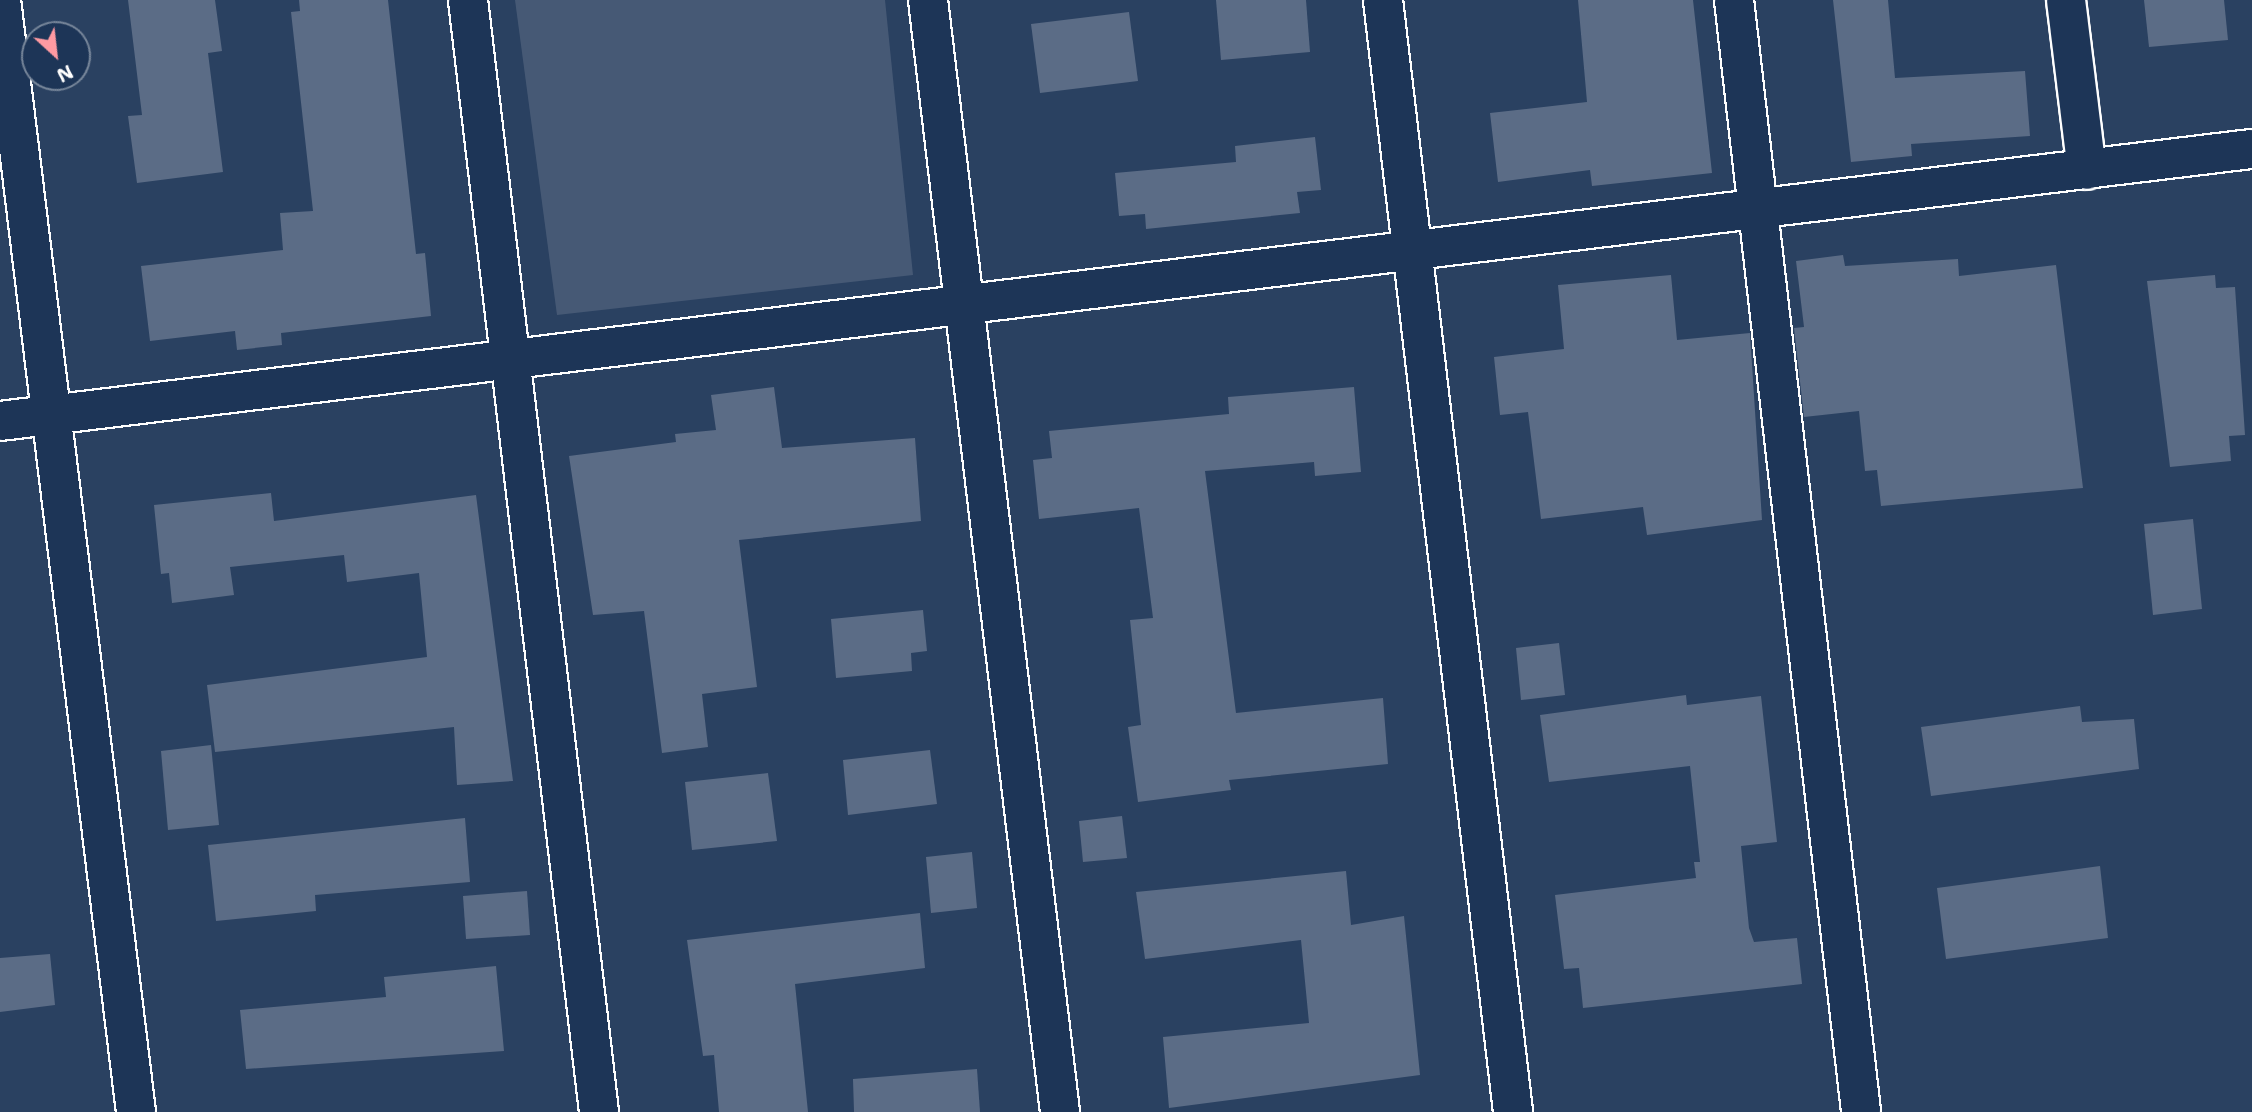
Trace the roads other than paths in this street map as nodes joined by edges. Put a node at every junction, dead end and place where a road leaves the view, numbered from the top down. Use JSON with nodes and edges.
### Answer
{"nodes":[{"id":1,"x":1,"y":0,"type":"edge"},
{"id":2,"x":468,"y":0,"type":"edge"},
{"id":3,"x":928,"y":0,"type":"edge"},
{"id":4,"x":1383,"y":0,"type":"edge"},
{"id":5,"x":1734,"y":0,"type":"edge"},
{"id":6,"x":2066,"y":0,"type":"edge"},
{"id":7,"x":2252,"y":149,"type":"edge"},
{"id":8,"x":2087,"y":170,"type":"junction"},
{"id":9,"x":1761,"y":212,"type":"junction"},
{"id":10,"x":1412,"y":252,"type":"junction"},
{"id":11,"x":964,"y":303,"type":"junction"},
{"id":12,"x":509,"y":358,"type":"junction"},
{"id":13,"x":52,"y":415,"type":"junction"},
{"id":14,"x":0,"y":421,"type":"edge"},
{"id":15,"x":136,"y":1112,"type":"edge"},
{"id":16,"x":599,"y":1112,"type":"edge"},
{"id":17,"x":1060,"y":1112,"type":"edge"},
{"id":18,"x":1513,"y":1112,"type":"edge"},
{"id":19,"x":1861,"y":1112,"type":"edge"}],
"edges":[{"from":1,"to":13,"type":"street"},
{"from":2,"to":12,"type":"street"},
{"from":3,"to":11,"type":"street"},
{"from":4,"to":10,"type":"street"},
{"from":5,"to":9,"type":"street"},
{"from":6,"to":8,"type":"street"},
{"from":7,"to":8,"type":"street"},
{"from":8,"to":9,"type":"street"},
{"from":9,"to":10,"type":"street"},
{"from":9,"to":19,"type":"street"},
{"from":10,"to":11,"type":"street"},
{"from":10,"to":18,"type":"street"},
{"from":11,"to":12,"type":"street"},
{"from":11,"to":17,"type":"street"},
{"from":12,"to":13,"type":"street"},
{"from":12,"to":16,"type":"street"},
{"from":13,"to":14,"type":"street"},
{"from":13,"to":15,"type":"street"}]}
